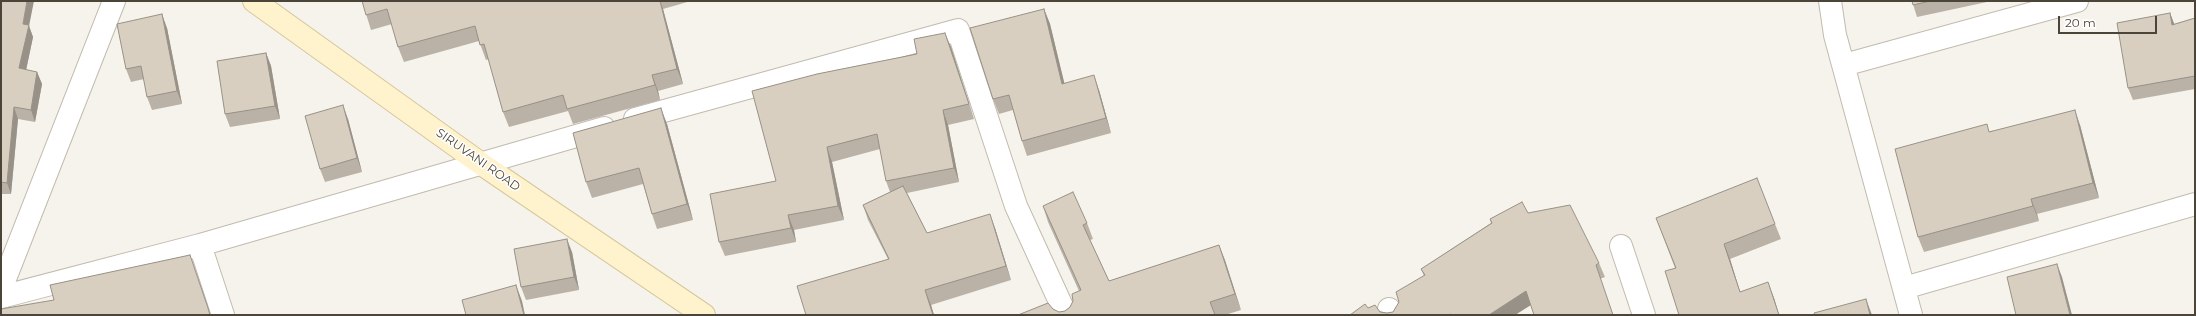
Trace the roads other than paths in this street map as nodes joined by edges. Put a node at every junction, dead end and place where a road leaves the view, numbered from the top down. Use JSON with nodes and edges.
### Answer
{"nodes":[{"id":1,"x":114,"y":1,"type":"edge"},
{"id":2,"x":254,"y":1,"type":"edge"},
{"id":3,"x":1830,"y":1,"type":"edge"},
{"id":4,"x":2077,"y":1,"type":"edge"},
{"id":5,"x":1844,"y":65,"type":"junction"},
{"id":6,"x":480,"y":162,"type":"junction"},
{"id":7,"x":2195,"y":204,"type":"edge"},
{"id":8,"x":200,"y":245,"type":"junction"},
{"id":9,"x":1621,"y":246,"type":"dead end"},
{"id":10,"x":1904,"y":288,"type":"junction"},
{"id":11,"x":1,"y":289,"type":"edge"},
{"id":12,"x":1,"y":297,"type":"edge"},
{"id":13,"x":223,"y":315,"type":"edge"},
{"id":14,"x":704,"y":315,"type":"edge"},
{"id":15,"x":1066,"y":315,"type":"edge"},
{"id":16,"x":1644,"y":315,"type":"edge"},
{"id":17,"x":1911,"y":315,"type":"edge"}],
"edges":[{"from":1,"to":11,"type":"street"},
{"from":2,"to":6,"type":"street","name":"SIRUVANI ROAD"},
{"from":3,"to":5,"type":"street"},
{"from":4,"to":5,"type":"street"},
{"from":5,"to":10,"type":"street"},
{"from":6,"to":8,"type":"street"},
{"from":6,"to":14,"type":"street","name":"SIRUVANI ROAD"},
{"from":6,"to":15,"type":"street"},
{"from":7,"to":10,"type":"street"},
{"from":8,"to":12,"type":"street"},
{"from":8,"to":13,"type":"street"},
{"from":9,"to":16,"type":"street"},
{"from":10,"to":17,"type":"street"}]}
